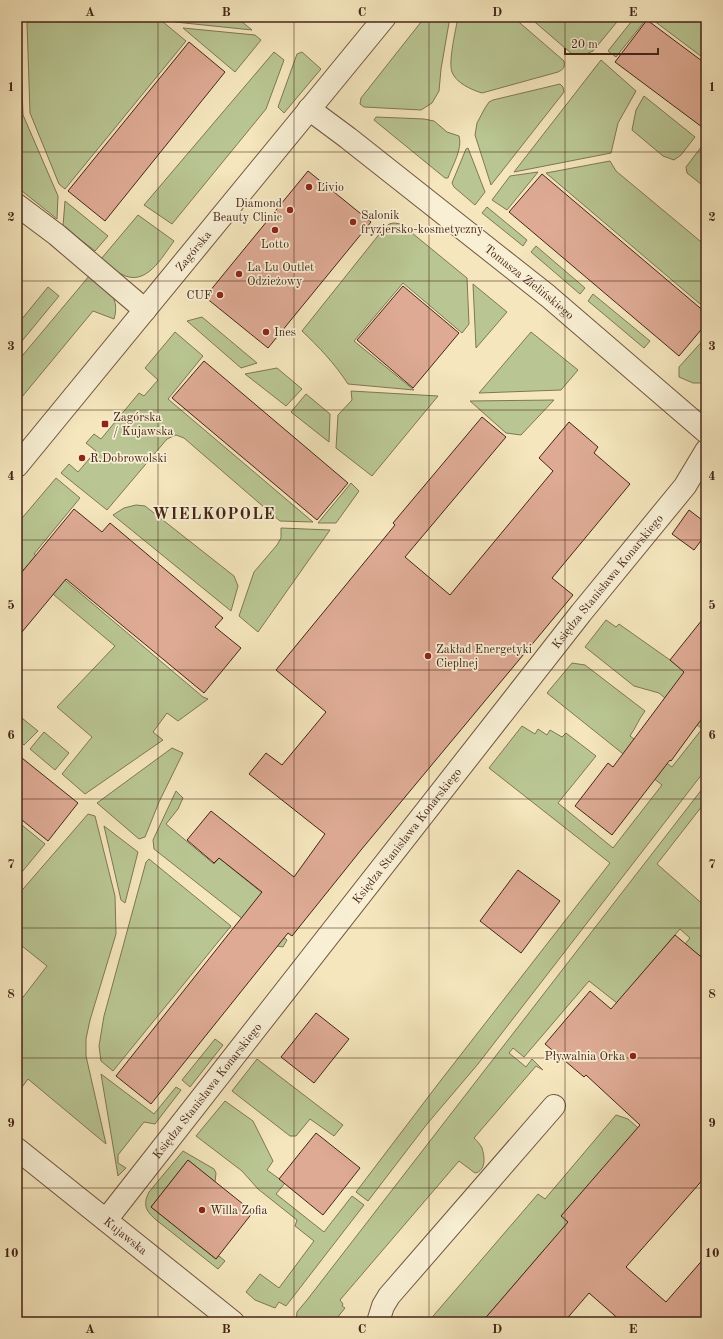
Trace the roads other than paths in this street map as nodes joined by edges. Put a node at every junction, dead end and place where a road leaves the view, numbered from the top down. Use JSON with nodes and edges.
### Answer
{"nodes":[{"id":1,"x":385,"y":17,"type":"edge"},
{"id":2,"x":309,"y":109,"type":"junction"},
{"id":3,"x":17,"y":205,"type":"edge"},
{"id":4,"x":145,"y":310,"type":"junction"},
{"id":5,"x":705,"y":428,"type":"edge"},
{"id":6,"x":706,"y":451,"type":"edge"},
{"id":7,"x":17,"y":466,"type":"edge"},
{"id":8,"x":554,"y":1106,"type":"dead end"},
{"id":9,"x":17,"y":1149,"type":"edge"},
{"id":10,"x":106,"y":1220,"type":"junction"},
{"id":11,"x":233,"y":1322,"type":"edge"},
{"id":12,"x":378,"y":1322,"type":"edge"}],
"edges":[{"from":1,"to":2,"type":"street","name":"Zagórska"},
{"from":2,"to":4,"type":"street","name":"Zagórska"},
{"from":2,"to":5,"type":"street","name":"Tomasza Zielińskiego"},
{"from":3,"to":4,"type":"street"},
{"from":4,"to":7,"type":"street","name":"Zagórska"},
{"from":6,"to":10,"type":"street","name":"Księdza Stanisława Konarskiego"},
{"from":8,"to":12,"type":"street"},
{"from":9,"to":10,"type":"street","name":"Kujawska"},
{"from":10,"to":11,"type":"street","name":"Kujawska"}]}
